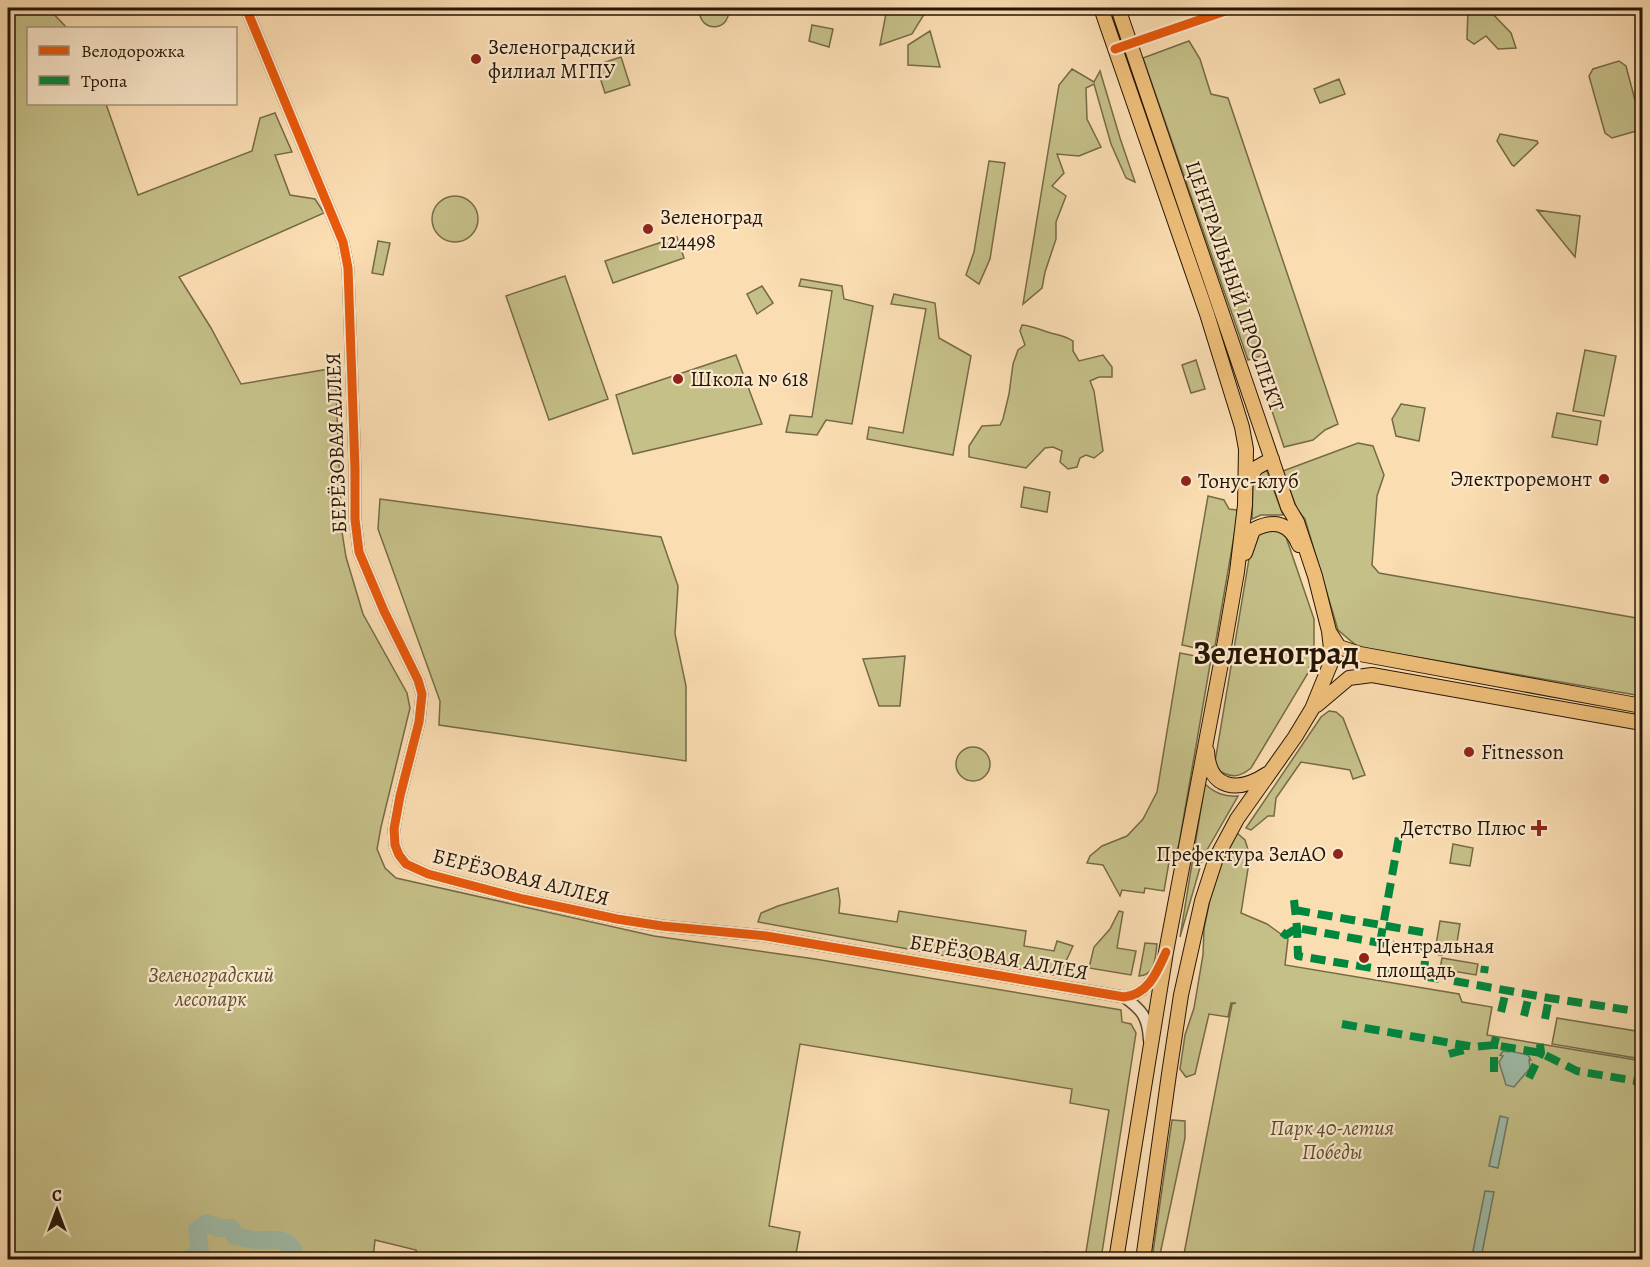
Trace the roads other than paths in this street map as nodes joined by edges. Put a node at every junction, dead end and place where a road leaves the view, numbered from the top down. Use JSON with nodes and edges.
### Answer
{"nodes":[{"id":1,"x":246,"y":8,"type":"edge"},
{"id":2,"x":1101,"y":8,"type":"edge"},
{"id":3,"x":1118,"y":8,"type":"edge"},
{"id":4,"x":1234,"y":8,"type":"edge"},
{"id":5,"x":1131,"y":43,"type":"junction"},
{"id":6,"x":1115,"y":49,"type":"junction"},
{"id":7,"x":1162,"y":139,"type":"junction"},
{"id":8,"x":1148,"y":144,"type":"junction"},
{"id":9,"x":1272,"y":459,"type":"junction"},
{"id":10,"x":1245,"y":486,"type":"junction"},
{"id":11,"x":1237,"y":572,"type":"junction"},
{"id":12,"x":1315,"y":576,"type":"junction"},
{"id":13,"x":1329,"y":632,"type":"junction"},
{"id":14,"x":1642,"y":706,"type":"edge"},
{"id":15,"x":1312,"y":710,"type":"junction"},
{"id":16,"x":1642,"y":723,"type":"edge"},
{"id":17,"x":1206,"y":740,"type":"junction"},
{"id":18,"x":1272,"y":771,"type":"junction"},
{"id":19,"x":1166,"y":952,"type":"junction"},
{"id":20,"x":1124,"y":997,"type":"junction"},
{"id":21,"x":1150,"y":1054,"type":"junction"},
{"id":22,"x":1116,"y":1260,"type":"edge"},
{"id":23,"x":1143,"y":1260,"type":"edge"}],
"edges":[{"from":1,"to":20,"type":"street","name":"БЕРЁЗОВАЯ АЛЛЕЯ"},
{"from":2,"to":6,"type":"main road","name":"ЦЕНТРАЛЬНЫЙ ПРОСПЕКТ"},
{"from":3,"to":5,"type":"main road","name":"ЦЕНТРАЛЬНЫЙ ПРОСПЕКТ"},
{"from":4,"to":5,"type":"street"},
{"from":5,"to":6,"type":"street"},
{"from":5,"to":7,"type":"main road","name":"ЦЕНТРАЛЬНЫЙ ПРОСПЕКТ"},
{"from":6,"to":8,"type":"main road","name":"ЦЕНТРАЛЬНЫЙ ПРОСПЕКТ"},
{"from":7,"to":8,"type":"main road"},
{"from":7,"to":9,"type":"main road","name":"ЦЕНТРАЛЬНЫЙ ПРОСПЕКТ"},
{"from":8,"to":10,"type":"main road","name":"ЦЕНТРАЛЬНЫЙ ПРОСПЕКТ"},
{"from":9,"to":10,"type":"main road"},
{"from":9,"to":12,"type":"main road","name":"ЦЕНТРАЛЬНЫЙ ПРОСПЕКТ"},
{"from":10,"to":11,"type":"main road","name":"ЦЕНТРАЛЬНЫЙ ПРОСПЕКТ"},
{"from":11,"to":12,"type":"main road","name":"ЦЕНТРАЛЬНЫЙ ПРОСПЕКТ"},
{"from":11,"to":17,"type":"main road","name":"ЦЕНТРАЛЬНЫЙ ПРОСПЕКТ"},
{"from":12,"to":13,"type":"main road","name":"ЦЕНТРАЛЬНЫЙ ПРОСПЕКТ"},
{"from":13,"to":14,"type":"main road"},
{"from":13,"to":15,"type":"main road","name":"ЦЕНТРАЛЬНЫЙ ПРОСПЕКТ"},
{"from":15,"to":16,"type":"main road"},
{"from":15,"to":18,"type":"main road","name":"ЦЕНТРАЛЬНЫЙ ПРОСПЕКТ"},
{"from":17,"to":18,"type":"main road","name":"ЦЕНТРАЛЬНЫЙ ПРОСПЕКТ"},
{"from":17,"to":19,"type":"main road","name":"ЦЕНТРАЛЬНЫЙ ПРОСПЕКТ"},
{"from":18,"to":23,"type":"main road","name":"ЦЕНТРАЛЬНЫЙ ПРОСПЕКТ"},
{"from":19,"to":20,"type":"street"},
{"from":19,"to":21,"type":"main road","name":"ЦЕНТРАЛЬНЫЙ ПРОСПЕКТ"},
{"from":20,"to":21,"type":"street"},
{"from":21,"to":22,"type":"main road","name":"ЦЕНТРАЛЬНЫЙ ПРОСПЕКТ"}]}
